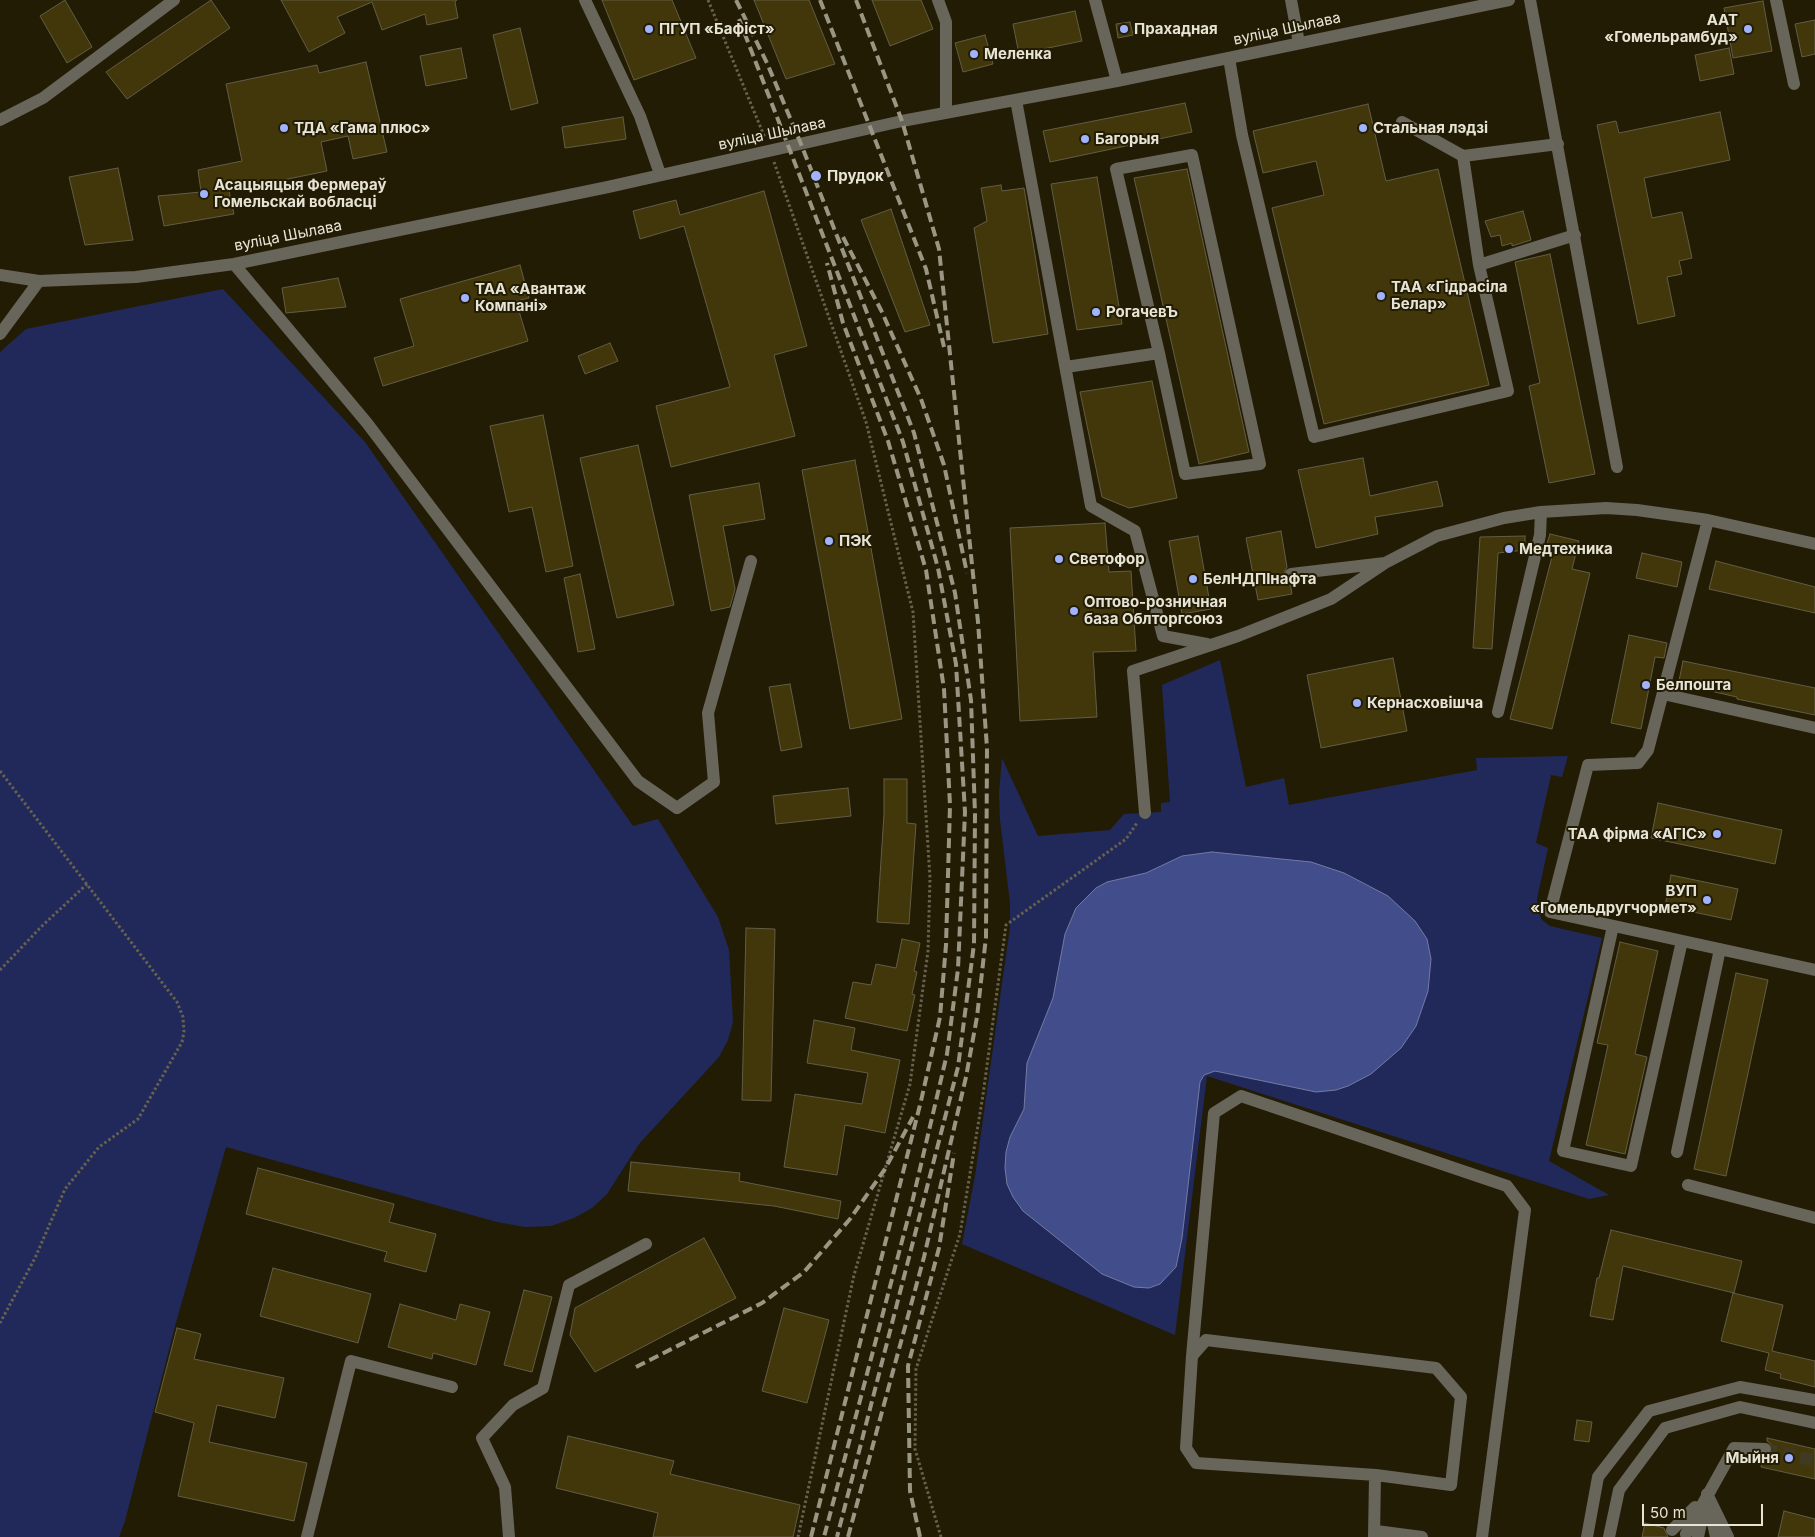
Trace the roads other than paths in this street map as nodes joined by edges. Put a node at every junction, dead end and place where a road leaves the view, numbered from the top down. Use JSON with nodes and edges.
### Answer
{"nodes":[{"id":1,"x":174,"y":0,"type":"edge"},
{"id":2,"x":585,"y":0,"type":"edge"},
{"id":3,"x":938,"y":0,"type":"edge"},
{"id":4,"x":1095,"y":0,"type":"edge"},
{"id":5,"x":1291,"y":0,"type":"edge"},
{"id":6,"x":1509,"y":0,"type":"edge"},
{"id":7,"x":1530,"y":0,"type":"edge"},
{"id":8,"x":1776,"y":0,"type":"edge"},
{"id":9,"x":1299,"y":43,"type":"junction"},
{"id":10,"x":1229,"y":58,"type":"junction"},
{"id":11,"x":1117,"y":81,"type":"junction"},
{"id":12,"x":1794,"y":84,"type":"dead end"},
{"id":13,"x":1016,"y":100,"type":"junction"},
{"id":14,"x":946,"y":112,"type":"junction"},
{"id":15,"x":0,"y":120,"type":"edge"},
{"id":16,"x":1402,"y":122,"type":"dead end"},
{"id":17,"x":1558,"y":144,"type":"junction"},
{"id":18,"x":1463,"y":156,"type":"junction"},
{"id":19,"x":660,"y":174,"type":"junction"},
{"id":20,"x":1575,"y":235,"type":"junction"},
{"id":21,"x":234,"y":264,"type":"junction"},
{"id":22,"x":1479,"y":265,"type":"junction"},
{"id":23,"x":0,"y":275,"type":"edge"},
{"id":24,"x":39,"y":281,"type":"junction"},
{"id":25,"x":0,"y":334,"type":"edge"},
{"id":26,"x":1159,"y":353,"type":"junction"},
{"id":27,"x":1066,"y":367,"type":"junction"},
{"id":28,"x":1617,"y":467,"type":"dead end"},
{"id":29,"x":1540,"y":512,"type":"junction"},
{"id":30,"x":1708,"y":520,"type":"junction"},
{"id":31,"x":1815,"y":544,"type":"edge"},
{"id":32,"x":751,"y":561,"type":"dead end"},
{"id":33,"x":1385,"y":563,"type":"junction"},
{"id":34,"x":1291,"y":574,"type":"dead end"},
{"id":35,"x":1209,"y":644,"type":"junction"},
{"id":36,"x":1663,"y":694,"type":"junction"},
{"id":37,"x":1498,"y":712,"type":"dead end"},
{"id":38,"x":1815,"y":728,"type":"edge"},
{"id":39,"x":1145,"y":813,"type":"road end"},
{"id":40,"x":1613,"y":926,"type":"junction"},
{"id":41,"x":1682,"y":941,"type":"junction"},
{"id":42,"x":1720,"y":949,"type":"junction"},
{"id":43,"x":1815,"y":970,"type":"edge"},
{"id":44,"x":1677,"y":1152,"type":"dead end"},
{"id":45,"x":1688,"y":1185,"type":"dead end"},
{"id":46,"x":1815,"y":1218,"type":"edge"},
{"id":47,"x":646,"y":1244,"type":"dead end"},
{"id":48,"x":1192,"y":1356,"type":"junction"},
{"id":49,"x":452,"y":1386,"type":"dead end"},
{"id":50,"x":1815,"y":1400,"type":"edge"},
{"id":51,"x":1815,"y":1423,"type":"edge"},
{"id":52,"x":1765,"y":1449,"type":"tunnel mouth"},
{"id":53,"x":1375,"y":1476,"type":"junction"},
{"id":54,"x":1707,"y":1494,"type":"junction"},
{"id":55,"x":1672,"y":1530,"type":"dead end"},
{"id":56,"x":1375,"y":1534,"type":"edge"},
{"id":57,"x":1692,"y":1535,"type":"edge"},
{"id":58,"x":307,"y":1537,"type":"edge"},
{"id":59,"x":509,"y":1537,"type":"edge"},
{"id":60,"x":1422,"y":1537,"type":"edge"},
{"id":61,"x":1482,"y":1537,"type":"edge"},
{"id":62,"x":1587,"y":1537,"type":"edge"},
{"id":63,"x":1609,"y":1537,"type":"edge"},
{"id":64,"x":1716,"y":1537,"type":"edge"},
{"id":65,"x":1728,"y":1537,"type":"edge"}],
"edges":[{"from":1,"to":15,"type":"street"},
{"from":2,"to":19,"type":"street"},
{"from":3,"to":14,"type":"street"},
{"from":4,"to":11,"type":"street"},
{"from":5,"to":9,"type":"street"},
{"from":6,"to":9,"type":"street","name":"вуліца Шылава"},
{"from":7,"to":17,"type":"street"},
{"from":8,"to":12,"type":"street"},
{"from":9,"to":10,"type":"street","name":"вуліца Шылава"},
{"from":10,"to":11,"type":"street","name":"вуліца Шылава"},
{"from":10,"to":22,"type":"street"},
{"from":11,"to":13,"type":"street","name":"вуліца Шылава"},
{"from":13,"to":14,"type":"street","name":"вуліца Шылава"},
{"from":13,"to":27,"type":"street"},
{"from":14,"to":19,"type":"street","name":"вуліца Шылава"},
{"from":16,"to":18,"type":"street"},
{"from":17,"to":18,"type":"street"},
{"from":17,"to":20,"type":"street"},
{"from":18,"to":22,"type":"street"},
{"from":19,"to":21,"type":"street","name":"вуліца Шылава"},
{"from":20,"to":22,"type":"street"},
{"from":20,"to":28,"type":"street"},
{"from":21,"to":24,"type":"street","name":"вуліца Шылава"},
{"from":21,"to":32,"type":"street"},
{"from":23,"to":24,"type":"street","name":"вуліца Шылава"},
{"from":24,"to":25,"type":"street"},
{"from":26,"to":26,"type":"street"},
{"from":26,"to":27,"type":"street"},
{"from":27,"to":35,"type":"street"},
{"from":29,"to":30,"type":"street"},
{"from":29,"to":33,"type":"street"},
{"from":29,"to":37,"type":"street"},
{"from":30,"to":31,"type":"street"},
{"from":30,"to":36,"type":"street"},
{"from":33,"to":34,"type":"street"},
{"from":33,"to":35,"type":"street"},
{"from":35,"to":39,"type":"street"},
{"from":36,"to":38,"type":"street"},
{"from":36,"to":40,"type":"street"},
{"from":40,"to":41,"type":"street"},
{"from":40,"to":41,"type":"street"},
{"from":41,"to":42,"type":"street"},
{"from":42,"to":43,"type":"street"},
{"from":42,"to":44,"type":"street"},
{"from":45,"to":46,"type":"street"},
{"from":47,"to":59,"type":"street"},
{"from":48,"to":53,"type":"street"},
{"from":48,"to":53,"type":"street"},
{"from":48,"to":61,"type":"street"},
{"from":49,"to":58,"type":"street"},
{"from":50,"to":62,"type":"street"},
{"from":51,"to":63,"type":"street"},
{"from":52,"to":54,"type":"street"},
{"from":53,"to":56,"type":"street"},
{"from":54,"to":55,"type":"street"},
{"from":54,"to":57,"type":"street"},
{"from":54,"to":64,"type":"street"},
{"from":54,"to":65,"type":"street"},
{"from":56,"to":60,"type":"street"}]}
